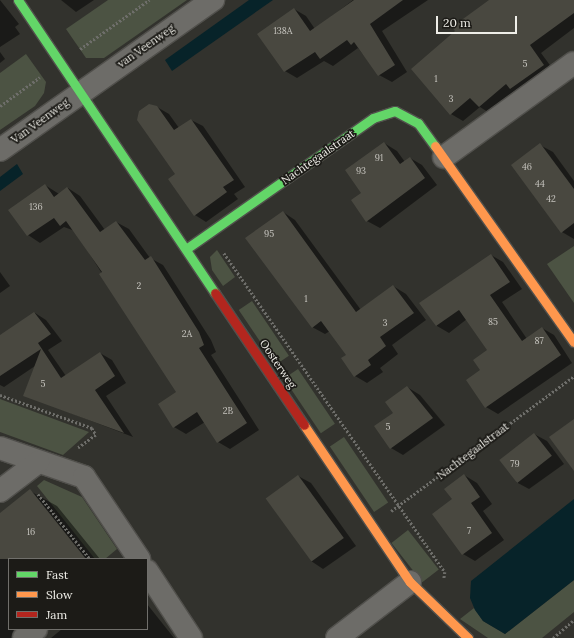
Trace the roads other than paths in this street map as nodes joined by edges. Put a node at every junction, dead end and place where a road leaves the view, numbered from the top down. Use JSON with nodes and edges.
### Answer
{"nodes":[{"id":1,"x":18,"y":0,"type":"edge"},
{"id":2,"x":213,"y":0,"type":"edge"},
{"id":3,"x":574,"y":63,"type":"edge"},
{"id":4,"x":80,"y":92,"type":"junction"},
{"id":5,"x":0,"y":150,"type":"edge"},
{"id":6,"x":444,"y":157,"type":"junction"},
{"id":7,"x":186,"y":249,"type":"junction"},
{"id":8,"x":574,"y":342,"type":"edge"},
{"id":9,"x":0,"y":448,"type":"edge"},
{"id":10,"x":30,"y":468,"type":"junction"},
{"id":11,"x":0,"y":492,"type":"edge"},
{"id":12,"x":132,"y":556,"type":"edge"},
{"id":13,"x":148,"y":573,"type":"edge"},
{"id":14,"x":410,"y":582,"type":"junction"},
{"id":15,"x":35,"y":630,"type":"edge"},
{"id":16,"x":24,"y":638,"type":"edge"},
{"id":17,"x":191,"y":638,"type":"edge"},
{"id":18,"x":337,"y":638,"type":"edge"},
{"id":19,"x":468,"y":638,"type":"edge"}],
"edges":[{"from":1,"to":4,"type":"street","name":"Oosterweg"},
{"from":2,"to":4,"type":"street","name":"van Veenweg"},
{"from":3,"to":6,"type":"street"},
{"from":4,"to":5,"type":"street","name":"Van Veenweg"},
{"from":4,"to":7,"type":"street","name":"Oosterweg"},
{"from":6,"to":7,"type":"street","name":"Nachtegaalstraat"},
{"from":6,"to":8,"type":"street","name":"Nachtegaalstraat"},
{"from":7,"to":14,"type":"street","name":"Oosterweg"},
{"from":9,"to":10,"type":"street"},
{"from":10,"to":11,"type":"street"},
{"from":10,"to":12,"type":"street"},
{"from":13,"to":17,"type":"street"},
{"from":14,"to":18,"type":"street"},
{"from":14,"to":19,"type":"street","name":"Oosterweg"},
{"from":15,"to":16,"type":"street"}]}
